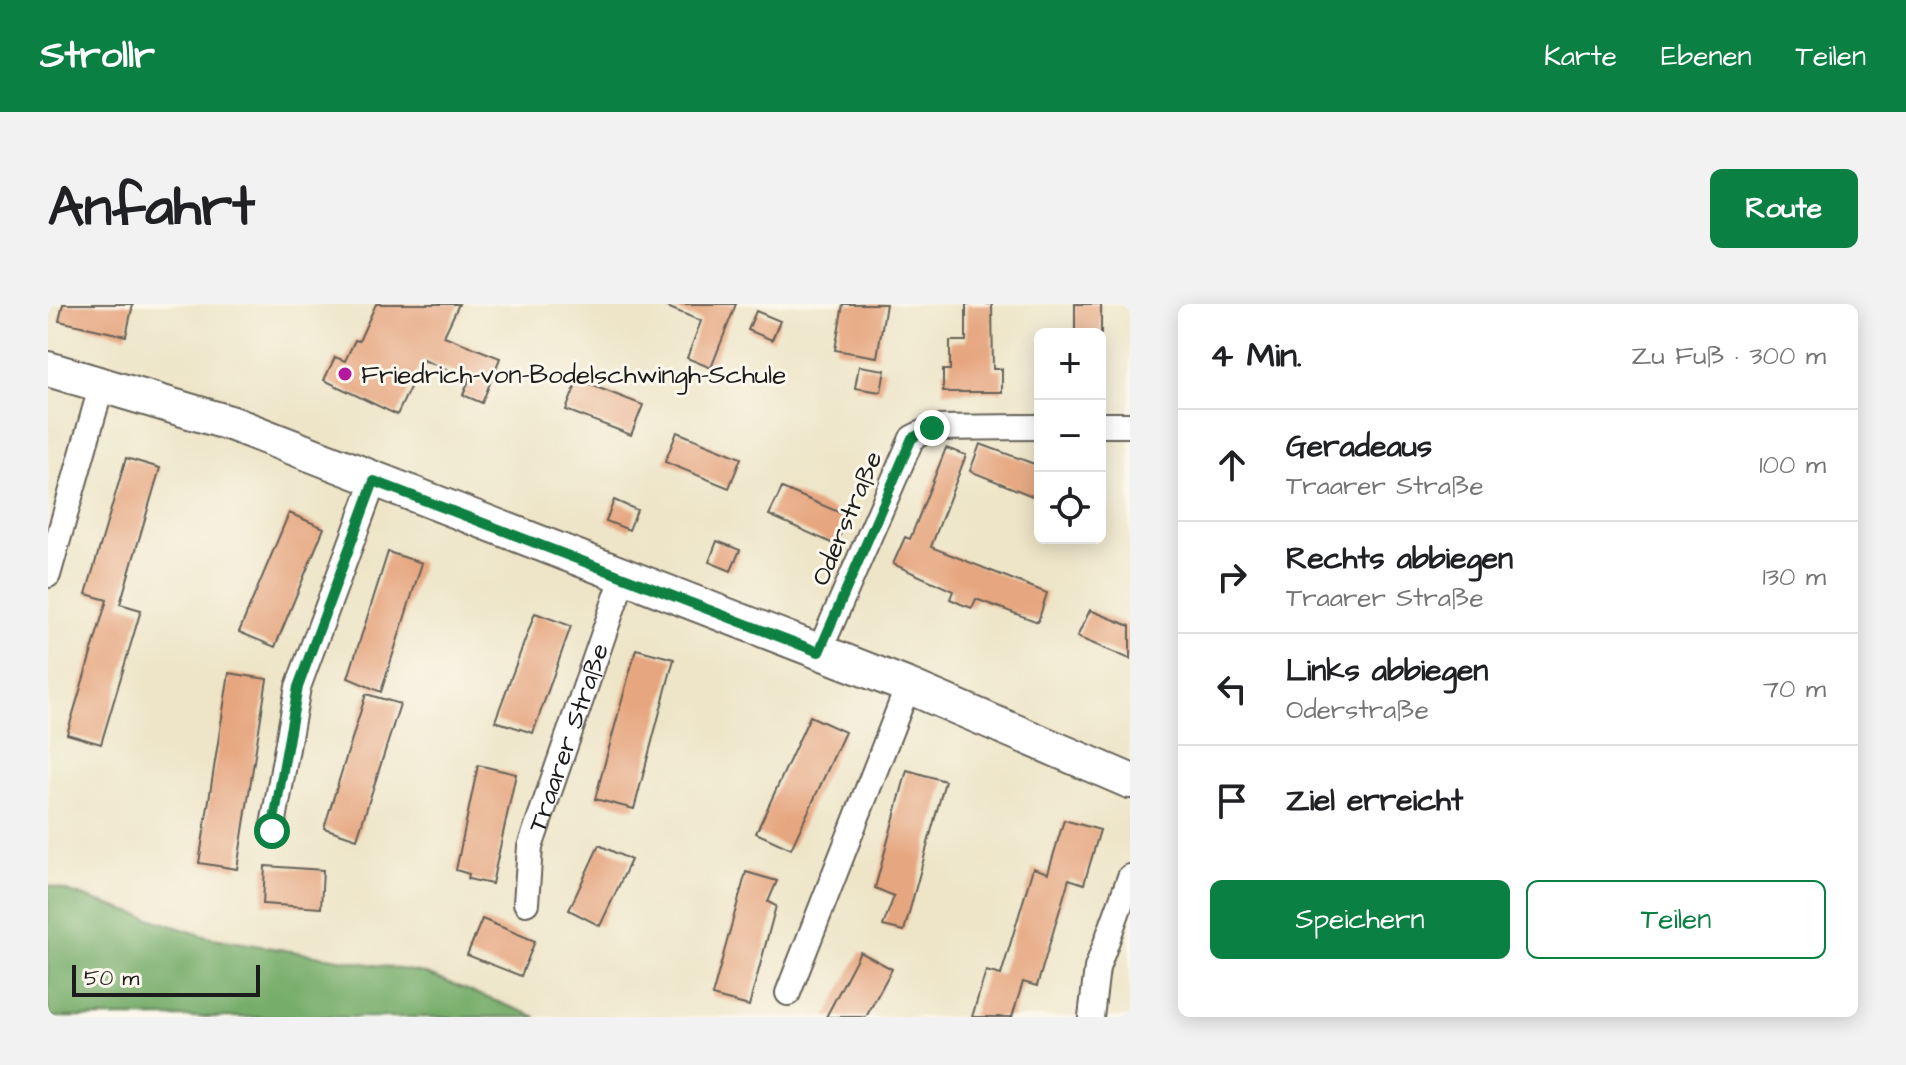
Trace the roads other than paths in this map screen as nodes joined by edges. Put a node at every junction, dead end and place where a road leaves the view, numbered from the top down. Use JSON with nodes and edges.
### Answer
{"nodes":[{"id":1,"x":48,"y":369,"type":"edge"},
{"id":2,"x":102,"y":384,"type":"junction"},
{"id":3,"x":1106,"y":425,"type":"edge"},
{"id":4,"x":1130,"y":425,"type":"edge"},
{"id":5,"x":1034,"y":427,"type":"edge"},
{"id":6,"x":374,"y":481,"type":"junction"},
{"id":7,"x":48,"y":575,"type":"edge"},
{"id":8,"x":624,"y":575,"type":"junction"},
{"id":9,"x":819,"y":652,"type":"junction"},
{"id":10,"x":908,"y":686,"type":"junction"},
{"id":11,"x":1130,"y":781,"type":"edge"},
{"id":12,"x":272,"y":831,"type":"dead end"},
{"id":13,"x":1130,"y":877,"type":"edge"},
{"id":14,"x":526,"y":903,"type":"dead end"},
{"id":15,"x":788,"y":993,"type":"dead end"},
{"id":16,"x":1091,"y":1017,"type":"edge"}],
"edges":[{"from":1,"to":2,"type":"street"},
{"from":2,"to":6,"type":"street"},
{"from":2,"to":7,"type":"street"},
{"from":3,"to":4,"type":"street"},
{"from":5,"to":9,"type":"street","name":"Oderstraße"},
{"from":6,"to":8,"type":"street"},
{"from":6,"to":12,"type":"street"},
{"from":8,"to":9,"type":"street"},
{"from":8,"to":14,"type":"street","name":"Traarer Straße"},
{"from":9,"to":10,"type":"street"},
{"from":10,"to":11,"type":"street"},
{"from":10,"to":15,"type":"street"},
{"from":13,"to":16,"type":"street"}]}
